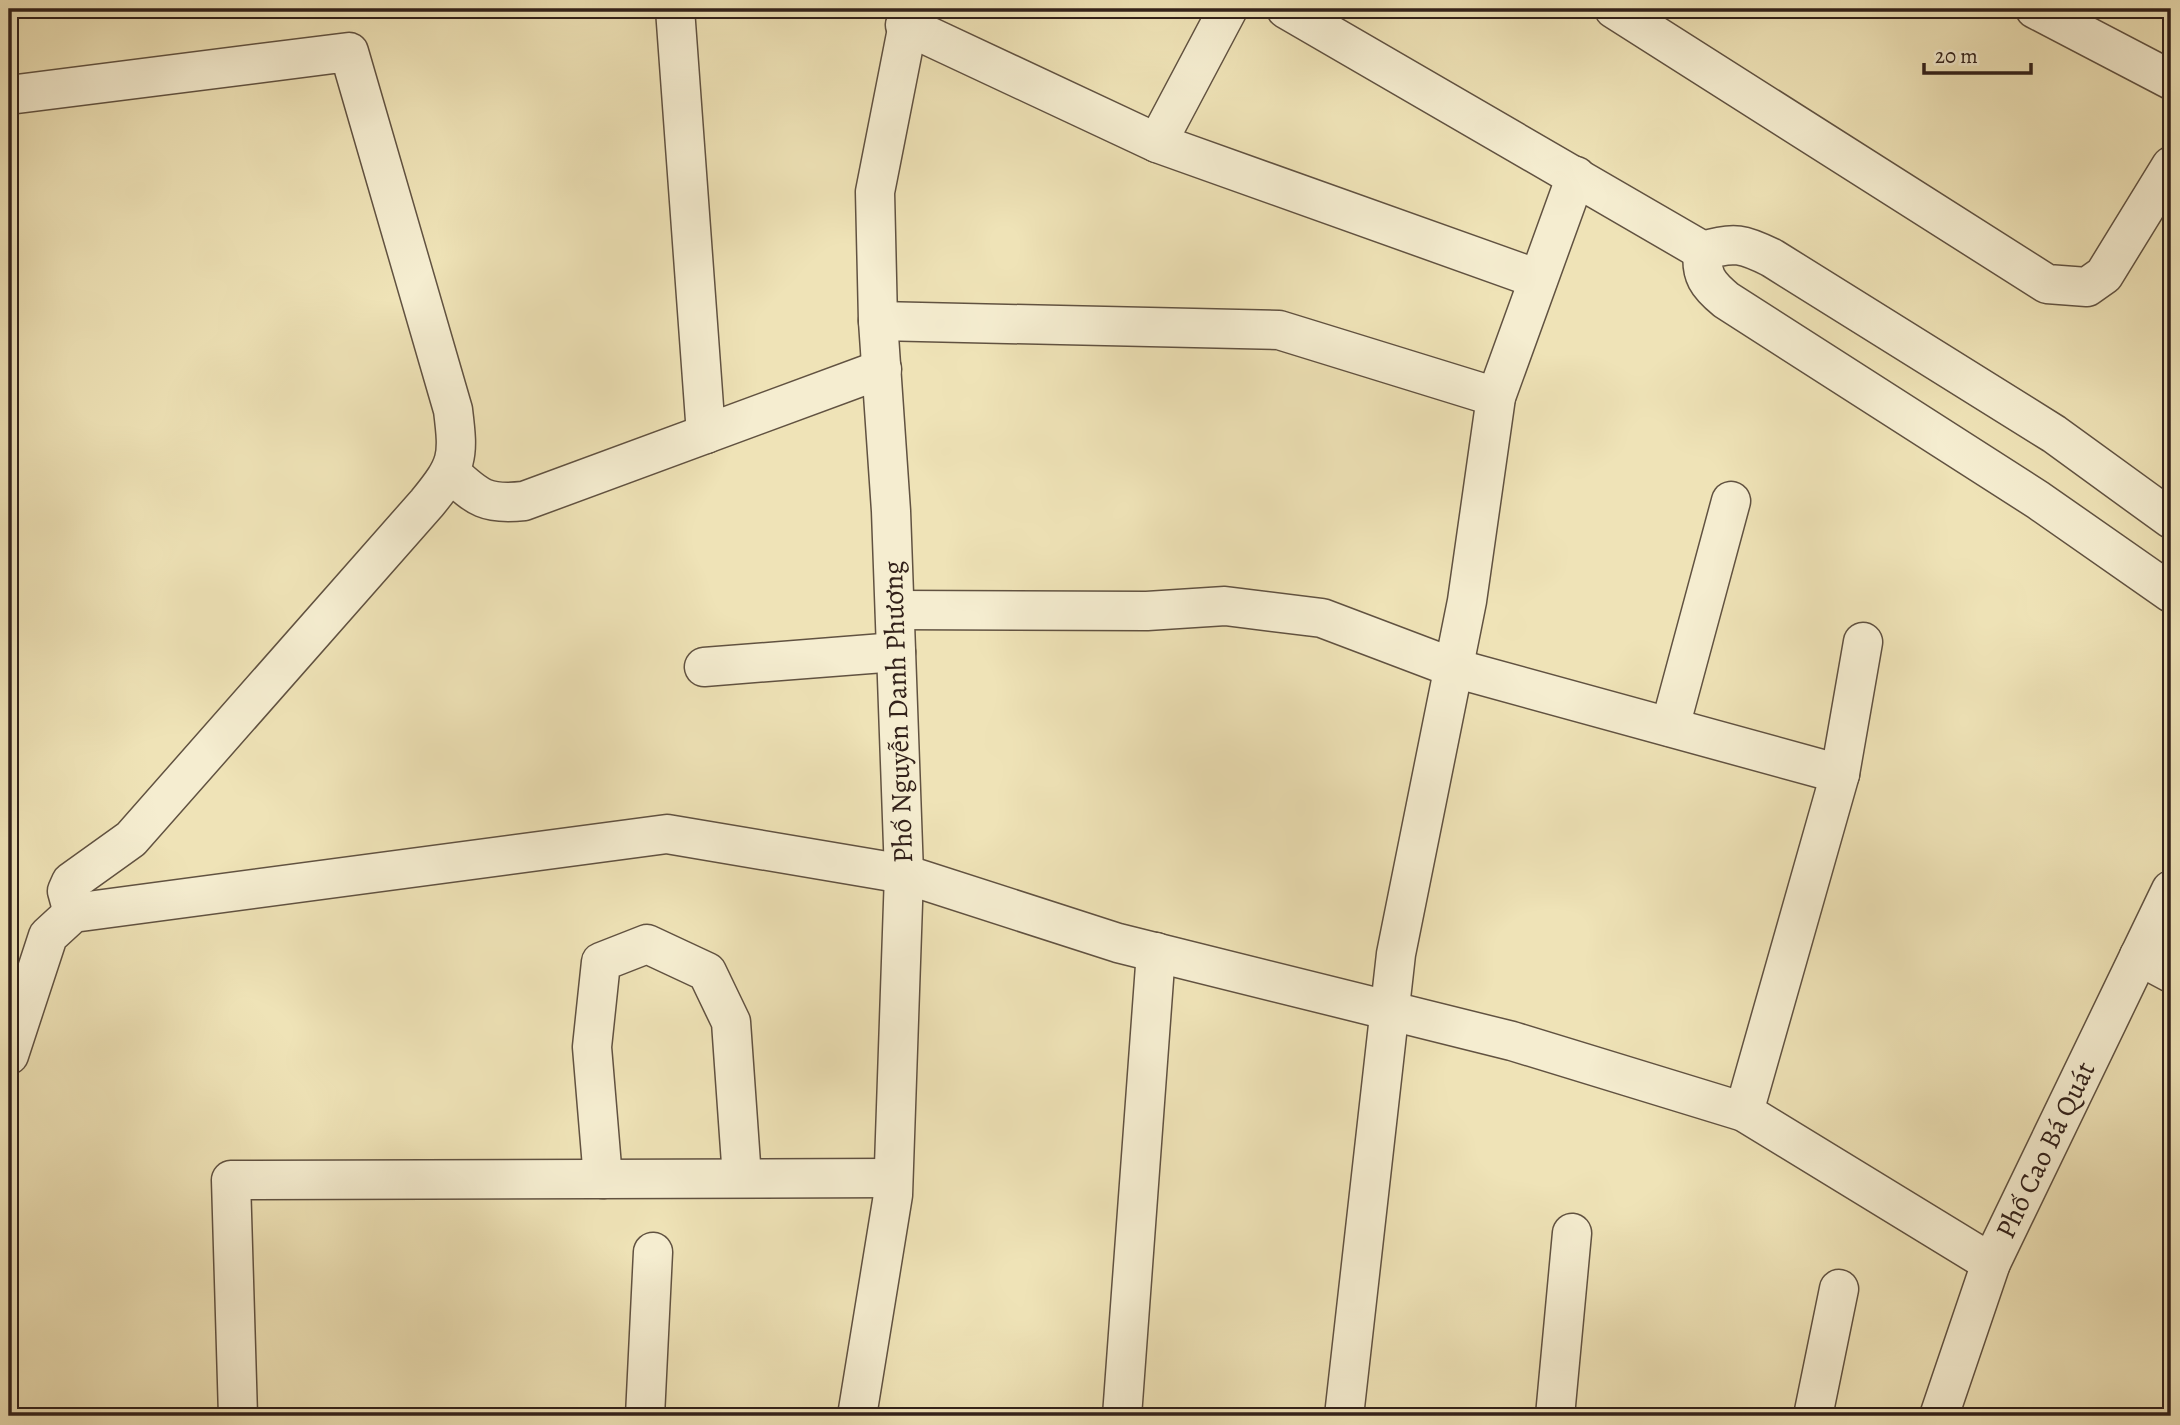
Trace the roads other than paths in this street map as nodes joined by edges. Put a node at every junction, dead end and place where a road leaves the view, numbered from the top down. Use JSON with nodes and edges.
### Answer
{"nodes":[{"id":1,"x":675,"y":9,"type":"edge"},
{"id":2,"x":1228,"y":9,"type":"edge"},
{"id":3,"x":1286,"y":9,"type":"edge"},
{"id":4,"x":1614,"y":9,"type":"edge"},
{"id":5,"x":2035,"y":9,"type":"edge"},
{"id":6,"x":908,"y":17,"type":"edge"},
{"id":7,"x":2171,"y":80,"type":"edge"},
{"id":8,"x":9,"y":95,"type":"edge"},
{"id":9,"x":1157,"y":143,"type":"junction"},
{"id":10,"x":2171,"y":166,"type":"edge"},
{"id":11,"x":1576,"y":176,"type":"junction"},
{"id":12,"x":1703,"y":251,"type":"junction"},
{"id":13,"x":1538,"y":279,"type":"junction"},
{"id":14,"x":878,"y":321,"type":"junction"},
{"id":15,"x":882,"y":369,"type":"junction"},
{"id":16,"x":1496,"y":397,"type":"junction"},
{"id":17,"x":706,"y":434,"type":"junction"},
{"id":18,"x":452,"y":474,"type":"junction"},
{"id":19,"x":1731,"y":501,"type":"dead end"},
{"id":20,"x":2171,"y":519,"type":"edge"},
{"id":21,"x":2171,"y":593,"type":"edge"},
{"id":22,"x":895,"y":610,"type":"junction"},
{"id":23,"x":1863,"y":642,"type":"dead end"},
{"id":24,"x":896,"y":652,"type":"junction"},
{"id":25,"x":704,"y":667,"type":"dead end"},
{"id":26,"x":1454,"y":668,"type":"junction"},
{"id":27,"x":1670,"y":727,"type":"junction"},
{"id":28,"x":1840,"y":774,"type":"junction"},
{"id":29,"x":904,"y":874,"type":"junction"},
{"id":30,"x":2171,"y":890,"type":"edge"},
{"id":31,"x":73,"y":913,"type":"junction"},
{"id":32,"x":1156,"y":952,"type":"junction"},
{"id":33,"x":2155,"y":964,"type":"edge"},
{"id":34,"x":1390,"y":1009,"type":"junction"},
{"id":35,"x":9,"y":1055,"type":"edge"},
{"id":36,"x":1744,"y":1112,"type":"junction"},
{"id":37,"x":742,"y":1178,"type":"junction"},
{"id":38,"x":893,"y":1178,"type":"junction"},
{"id":39,"x":603,"y":1179,"type":"junction"},
{"id":40,"x":1572,"y":1233,"type":"dead end"},
{"id":41,"x":653,"y":1252,"type":"dead end"},
{"id":42,"x":1991,"y":1263,"type":"junction"},
{"id":43,"x":1839,"y":1289,"type":"dead end"},
{"id":44,"x":238,"y":1416,"type":"edge"},
{"id":45,"x":645,"y":1416,"type":"edge"},
{"id":46,"x":857,"y":1416,"type":"edge"},
{"id":47,"x":1122,"y":1416,"type":"edge"},
{"id":48,"x":1344,"y":1416,"type":"edge"},
{"id":49,"x":1555,"y":1416,"type":"edge"},
{"id":50,"x":1814,"y":1416,"type":"edge"},
{"id":51,"x":1939,"y":1416,"type":"edge"}],
"edges":[{"from":1,"to":17,"type":"street"},
{"from":2,"to":9,"type":"street"},
{"from":3,"to":11,"type":"street"},
{"from":4,"to":10,"type":"street"},
{"from":5,"to":7,"type":"street"},
{"from":6,"to":9,"type":"street"},
{"from":6,"to":14,"type":"street","name":"Phố Nguyễn Danh Phương"},
{"from":8,"to":18,"type":"street"},
{"from":9,"to":13,"type":"street"},
{"from":11,"to":12,"type":"street"},
{"from":11,"to":13,"type":"street"},
{"from":12,"to":20,"type":"street"},
{"from":12,"to":21,"type":"street"},
{"from":13,"to":16,"type":"street"},
{"from":14,"to":15,"type":"street","name":"Phố Nguyễn Danh Phương"},
{"from":14,"to":16,"type":"street"},
{"from":15,"to":17,"type":"street"},
{"from":15,"to":22,"type":"street","name":"Phố Nguyễn Danh Phương"},
{"from":16,"to":26,"type":"street"},
{"from":17,"to":18,"type":"street"},
{"from":18,"to":31,"type":"street"},
{"from":19,"to":27,"type":"street"},
{"from":22,"to":24,"type":"street","name":"Phố Nguyễn Danh Phương"},
{"from":22,"to":26,"type":"street"},
{"from":23,"to":28,"type":"street"},
{"from":24,"to":25,"type":"street"},
{"from":24,"to":29,"type":"street","name":"Phố Nguyễn Danh Phương"},
{"from":26,"to":27,"type":"street"},
{"from":26,"to":34,"type":"street"},
{"from":27,"to":28,"type":"street"},
{"from":28,"to":36,"type":"street"},
{"from":29,"to":31,"type":"street"},
{"from":29,"to":32,"type":"street"},
{"from":29,"to":38,"type":"street","name":"Phố Nguyễn Danh Phương"},
{"from":30,"to":33,"type":"street","name":"Phố Cao Bá Quát"},
{"from":31,"to":35,"type":"street"},
{"from":32,"to":34,"type":"street"},
{"from":32,"to":47,"type":"street"},
{"from":33,"to":42,"type":"street","name":"Phố Cao Bá Quát"},
{"from":34,"to":36,"type":"street"},
{"from":34,"to":48,"type":"street"},
{"from":36,"to":42,"type":"street"},
{"from":37,"to":38,"type":"street"},
{"from":37,"to":39,"type":"street"},
{"from":37,"to":39,"type":"street"},
{"from":38,"to":46,"type":"street","name":"Phố Nguyễn Danh Phương"},
{"from":39,"to":44,"type":"street"},
{"from":40,"to":49,"type":"street"},
{"from":41,"to":45,"type":"street"},
{"from":42,"to":51,"type":"street","name":"Phố Cao Bá Quát"},
{"from":43,"to":50,"type":"street"}]}
